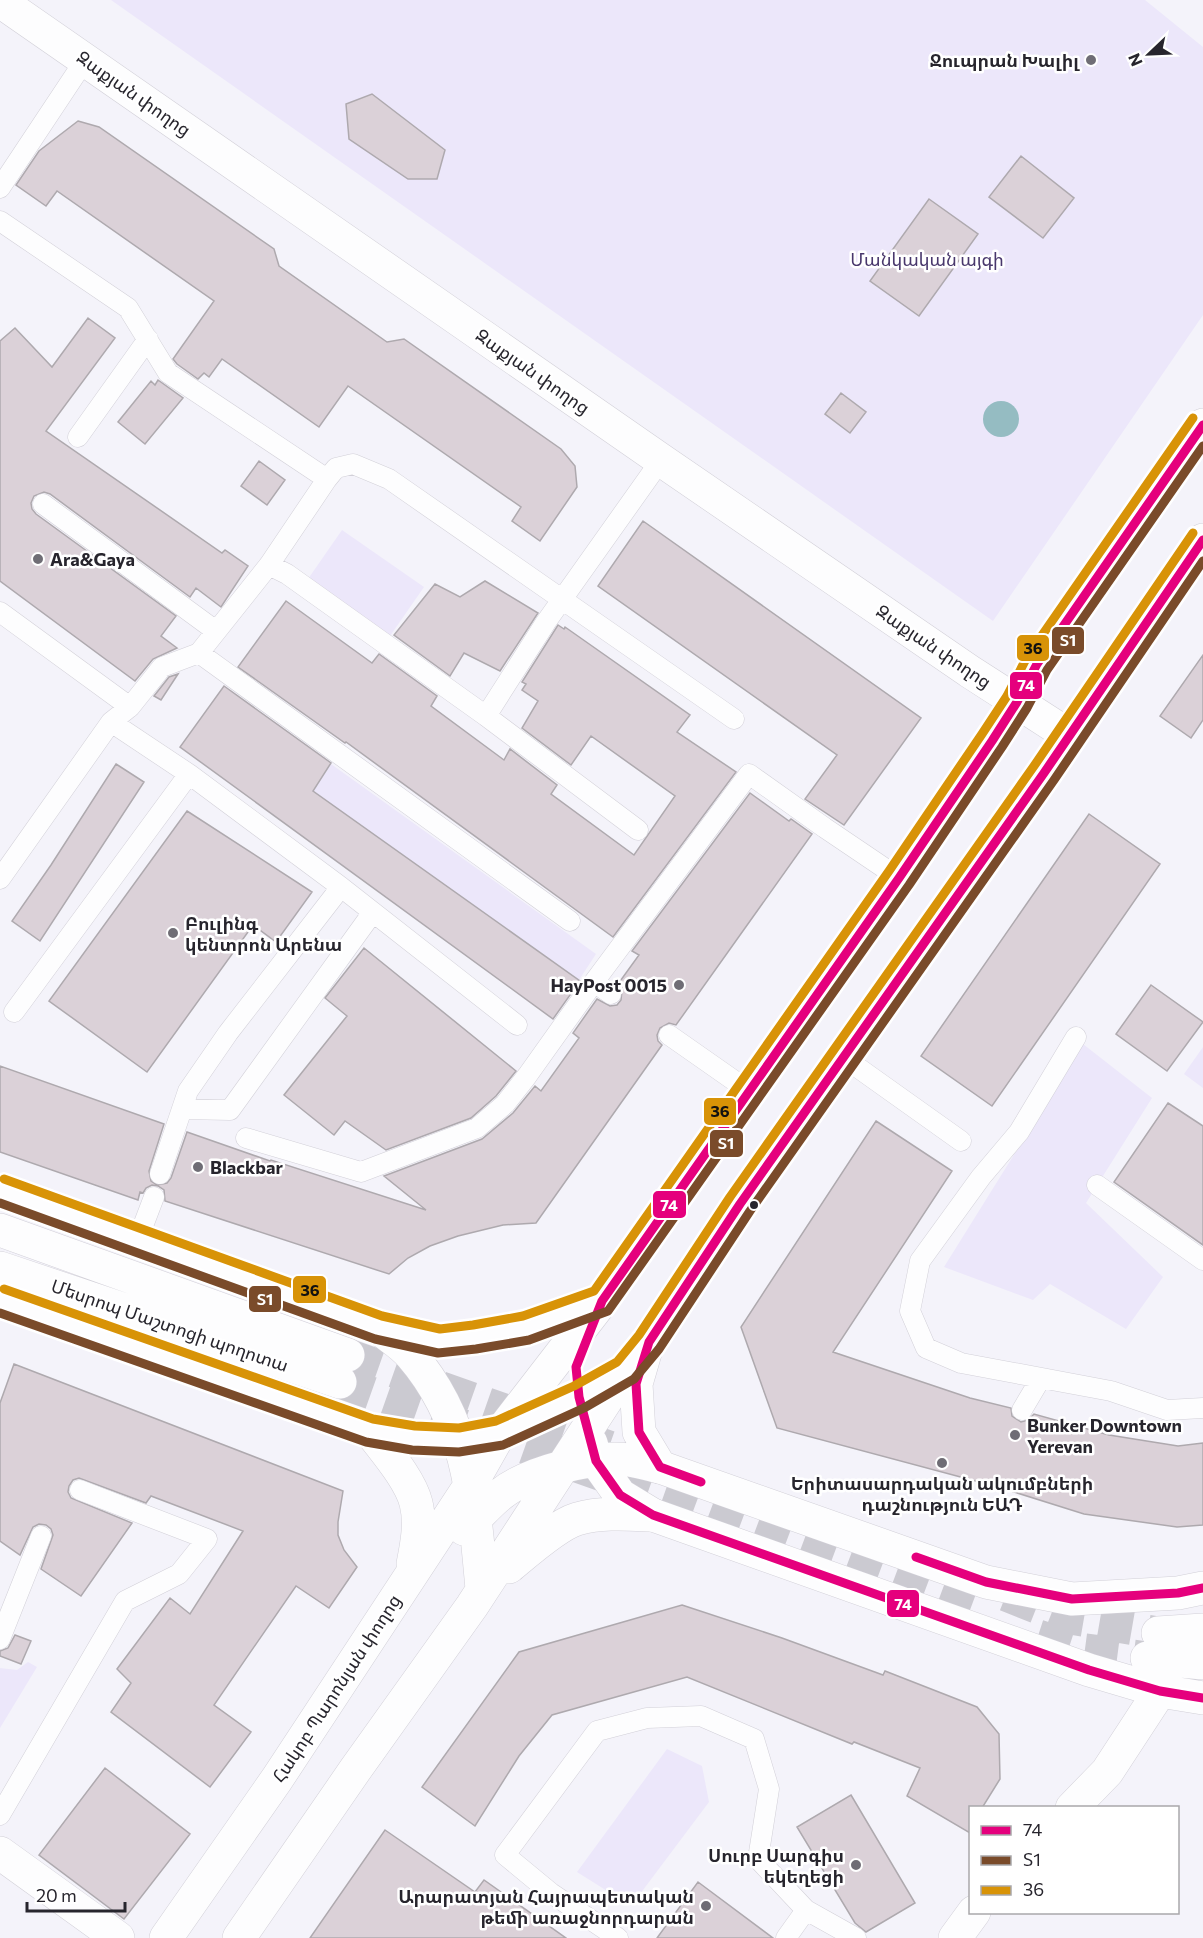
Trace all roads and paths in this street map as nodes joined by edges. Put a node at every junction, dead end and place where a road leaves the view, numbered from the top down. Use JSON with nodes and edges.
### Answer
{"nodes":[{"id":1,"x":0,"y":1,"type":"edge"},
{"id":2,"x":86,"y":60,"type":"junction"},
{"id":3,"x":0,"y":188,"type":"edge"},
{"id":4,"x":0,"y":220,"type":"edge"},
{"id":5,"x":148,"y":339,"type":"junction"},
{"id":6,"x":1203,"y":426,"type":"edge"},
{"id":7,"x":78,"y":437,"type":"dead end"},
{"id":8,"x":661,"y":460,"type":"junction"},
{"id":9,"x":327,"y":479,"type":"junction"},
{"id":10,"x":43,"y":504,"type":"dead end"},
{"id":11,"x":1203,"y":540,"type":"edge"},
{"id":12,"x":269,"y":565,"type":"junction"},
{"id":13,"x":563,"y":599,"type":"junction"},
{"id":14,"x":0,"y":612,"type":"edge"},
{"id":15,"x":216,"y":631,"type":"junction"},
{"id":16,"x":199,"y":653,"type":"junction"},
{"id":17,"x":1017,"y":702,"type":"junction"},
{"id":18,"x":130,"y":707,"type":"junction"},
{"id":19,"x":486,"y":716,"type":"junction"},
{"id":20,"x":734,"y":719,"type":"dead end"},
{"id":21,"x":111,"y":722,"type":"junction"},
{"id":22,"x":1070,"y":736,"type":"junction"},
{"id":23,"x":189,"y":774,"type":"junction"},
{"id":24,"x":638,"y":830,"type":"dead end"},
{"id":25,"x":899,"y":878,"type":"junction"},
{"id":26,"x":0,"y":879,"type":"edge"},
{"id":27,"x":340,"y":887,"type":"junction"},
{"id":28,"x":373,"y":912,"type":"junction"},
{"id":29,"x":570,"y":921,"type":"dead end"},
{"id":30,"x":594,"y":982,"type":"junction"},
{"id":31,"x":610,"y":994,"type":"dead end"},
{"id":32,"x":14,"y":1012,"type":"dead end"},
{"id":33,"x":517,"y":1025,"type":"dead end"},
{"id":34,"x":669,"y":1035,"type":"dead end"},
{"id":35,"x":1076,"y":1037,"type":"dead end"},
{"id":36,"x":843,"y":1057,"type":"junction"},
{"id":37,"x":749,"y":1091,"type":"junction"},
{"id":38,"x":183,"y":1109,"type":"junction"},
{"id":39,"x":246,"y":1138,"type":"dead end"},
{"id":40,"x":961,"y":1141,"type":"dead end"},
{"id":41,"x":160,"y":1174,"type":"dead end"},
{"id":42,"x":1097,"y":1185,"type":"dead end"},
{"id":43,"x":0,"y":1190,"type":"edge"},
{"id":44,"x":154,"y":1197,"type":"dead end"},
{"id":45,"x":0,"y":1230,"type":"edge"},
{"id":46,"x":138,"y":1239,"type":"junction"},
{"id":47,"x":1203,"y":1260,"type":"edge"},
{"id":48,"x":0,"y":1268,"type":"edge"},
{"id":49,"x":0,"y":1300,"type":"edge"},
{"id":50,"x":602,"y":1301,"type":"junction"},
{"id":51,"x":379,"y":1328,"type":"junction"},
{"id":52,"x":649,"y":1342,"type":"junction"},
{"id":53,"x":625,"y":1371,"type":"junction"},
{"id":54,"x":1041,"y":1378,"type":"junction"},
{"id":55,"x":579,"y":1397,"type":"junction"},
{"id":56,"x":1203,"y":1408,"type":"edge"},
{"id":57,"x":1022,"y":1410,"type":"dead end"},
{"id":58,"x":587,"y":1430,"type":"junction"},
{"id":59,"x":370,"y":1431,"type":"junction"},
{"id":60,"x":500,"y":1433,"type":"junction"},
{"id":61,"x":460,"y":1440,"type":"junction"},
{"id":62,"x":596,"y":1461,"type":"junction"},
{"id":63,"x":563,"y":1466,"type":"junction"},
{"id":64,"x":660,"y":1467,"type":"junction"},
{"id":65,"x":471,"y":1484,"type":"junction"},
{"id":66,"x":80,"y":1490,"type":"dead end"},
{"id":67,"x":652,"y":1515,"type":"junction"},
{"id":68,"x":476,"y":1519,"type":"junction"},
{"id":69,"x":41,"y":1536,"type":"dead end"},
{"id":70,"x":412,"y":1573,"type":"junction"},
{"id":71,"x":1203,"y":1588,"type":"edge"},
{"id":72,"x":482,"y":1589,"type":"junction"},
{"id":73,"x":1203,"y":1630,"type":"edge"},
{"id":74,"x":0,"y":1639,"type":"edge"},
{"id":75,"x":1203,"y":1663,"type":"edge"},
{"id":76,"x":1160,"y":1691,"type":"junction"},
{"id":77,"x":1203,"y":1698,"type":"edge"},
{"id":78,"x":1074,"y":1806,"type":"edge"},
{"id":79,"x":0,"y":1815,"type":"edge"},
{"id":80,"x":0,"y":1853,"type":"edge"},
{"id":81,"x":806,"y":1910,"type":"junction"},
{"id":82,"x":973,"y":1914,"type":"edge"},
{"id":83,"x":118,"y":1938,"type":"edge"},
{"id":84,"x":166,"y":1938,"type":"edge"},
{"id":85,"x":239,"y":1938,"type":"edge"},
{"id":86,"x":618,"y":1938,"type":"edge"},
{"id":87,"x":786,"y":1938,"type":"edge"},
{"id":88,"x":856,"y":1938,"type":"edge"},
{"id":89,"x":955,"y":1938,"type":"edge"}],
"edges":[{"from":1,"to":2,"type":"main road","name":"Զաքյան փողոց"},
{"from":2,"to":3,"type":"lane"},
{"from":2,"to":8,"type":"main road","name":"Զաքյան փողոց"},
{"from":4,"to":5,"type":"lane"},
{"from":5,"to":7,"type":"lane"},
{"from":5,"to":9,"type":"lane"},
{"from":6,"to":17,"type":"main road"},
{"from":8,"to":13,"type":"lane"},
{"from":8,"to":17,"type":"main road","name":"Զաքյան փողոց"},
{"from":9,"to":12,"type":"lane"},
{"from":9,"to":13,"type":"lane"},
{"from":10,"to":15,"type":"lane"},
{"from":11,"to":22,"type":"main road"},
{"from":12,"to":15,"type":"lane"},
{"from":12,"to":19,"type":"lane"},
{"from":13,"to":19,"type":"lane"},
{"from":13,"to":20,"type":"lane"},
{"from":14,"to":18,"type":"lane"},
{"from":15,"to":16,"type":"lane"},
{"from":16,"to":18,"type":"lane"},
{"from":16,"to":29,"type":"lane"},
{"from":17,"to":22,"type":"main road","name":"Զաքյան փողոց"},
{"from":17,"to":25,"type":"main road"},
{"from":18,"to":21,"type":"lane"},
{"from":19,"to":24,"type":"lane"},
{"from":21,"to":23,"type":"lane"},
{"from":21,"to":26,"type":"lane"},
{"from":22,"to":36,"type":"main road"},
{"from":23,"to":27,"type":"lane"},
{"from":23,"to":32,"type":"lane"},
{"from":25,"to":30,"type":"lane"},
{"from":25,"to":37,"type":"main road"},
{"from":27,"to":28,"type":"lane"},
{"from":27,"to":38,"type":"lane"},
{"from":28,"to":33,"type":"lane"},
{"from":28,"to":38,"type":"lane"},
{"from":30,"to":31,"type":"lane"},
{"from":30,"to":39,"type":"lane"},
{"from":34,"to":37,"type":"lane"},
{"from":35,"to":54,"type":"lane"},
{"from":36,"to":40,"type":"lane"},
{"from":36,"to":52,"type":"main road"},
{"from":37,"to":50,"type":"main road"},
{"from":38,"to":41,"type":"lane"},
{"from":42,"to":47,"type":"lane"},
{"from":43,"to":46,"type":"main road"},
{"from":44,"to":46,"type":"lane"},
{"from":45,"to":48,"type":"main road","name":"Մեսրոպ Մաշտոցի պողոտա"},
{"from":46,"to":51,"type":"main road"},
{"from":49,"to":59,"type":"main road"},
{"from":50,"to":51,"type":"main road"},
{"from":50,"to":55,"type":"main road"},
{"from":50,"to":60,"type":"main road","name":"Հակոբ Պարոնյան փողոց"},
{"from":51,"to":61,"type":"main road"},
{"from":52,"to":53,"type":"main road"},
{"from":52,"to":64,"type":"main road"},
{"from":53,"to":55,"type":"main road"},
{"from":53,"to":58,"type":"main road"},
{"from":54,"to":56,"type":"lane"},
{"from":54,"to":57,"type":"lane"},
{"from":55,"to":58,"type":"main road"},
{"from":55,"to":60,"type":"main road"},
{"from":58,"to":62,"type":"main road"},
{"from":58,"to":63,"type":"main road"},
{"from":59,"to":61,"type":"main road"},
{"from":59,"to":70,"type":"main road"},
{"from":60,"to":61,"type":"main road"},
{"from":60,"to":65,"type":"main road","name":"Հակոբ Պարոնյան փողոց"},
{"from":61,"to":65,"type":"main road"},
{"from":62,"to":63,"type":"main road"},
{"from":62,"to":64,"type":"main road"},
{"from":62,"to":67,"type":"main road"},
{"from":63,"to":68,"type":"main road"},
{"from":63,"to":72,"type":"main road"},
{"from":64,"to":71,"type":"main road"},
{"from":65,"to":68,"type":"main road"},
{"from":65,"to":70,"type":"main road","name":"Հակոբ Պարոնյան փողոց"},
{"from":66,"to":79,"type":"lane"},
{"from":67,"to":72,"type":"main road"},
{"from":67,"to":76,"type":"main road"},
{"from":68,"to":70,"type":"main road"},
{"from":68,"to":72,"type":"main road"},
{"from":69,"to":74,"type":"lane"},
{"from":70,"to":84,"type":"main road","name":"Հակոբ Պարոնյան փողոց"},
{"from":72,"to":85,"type":"main road"},
{"from":73,"to":75,"type":"main road"},
{"from":76,"to":77,"type":"main road"},
{"from":76,"to":78,"type":"main road"},
{"from":80,"to":83,"type":"main road"},
{"from":81,"to":86,"type":"lane"},
{"from":81,"to":87,"type":"lane"},
{"from":81,"to":88,"type":"lane"},
{"from":82,"to":89,"type":"main road"}]}
